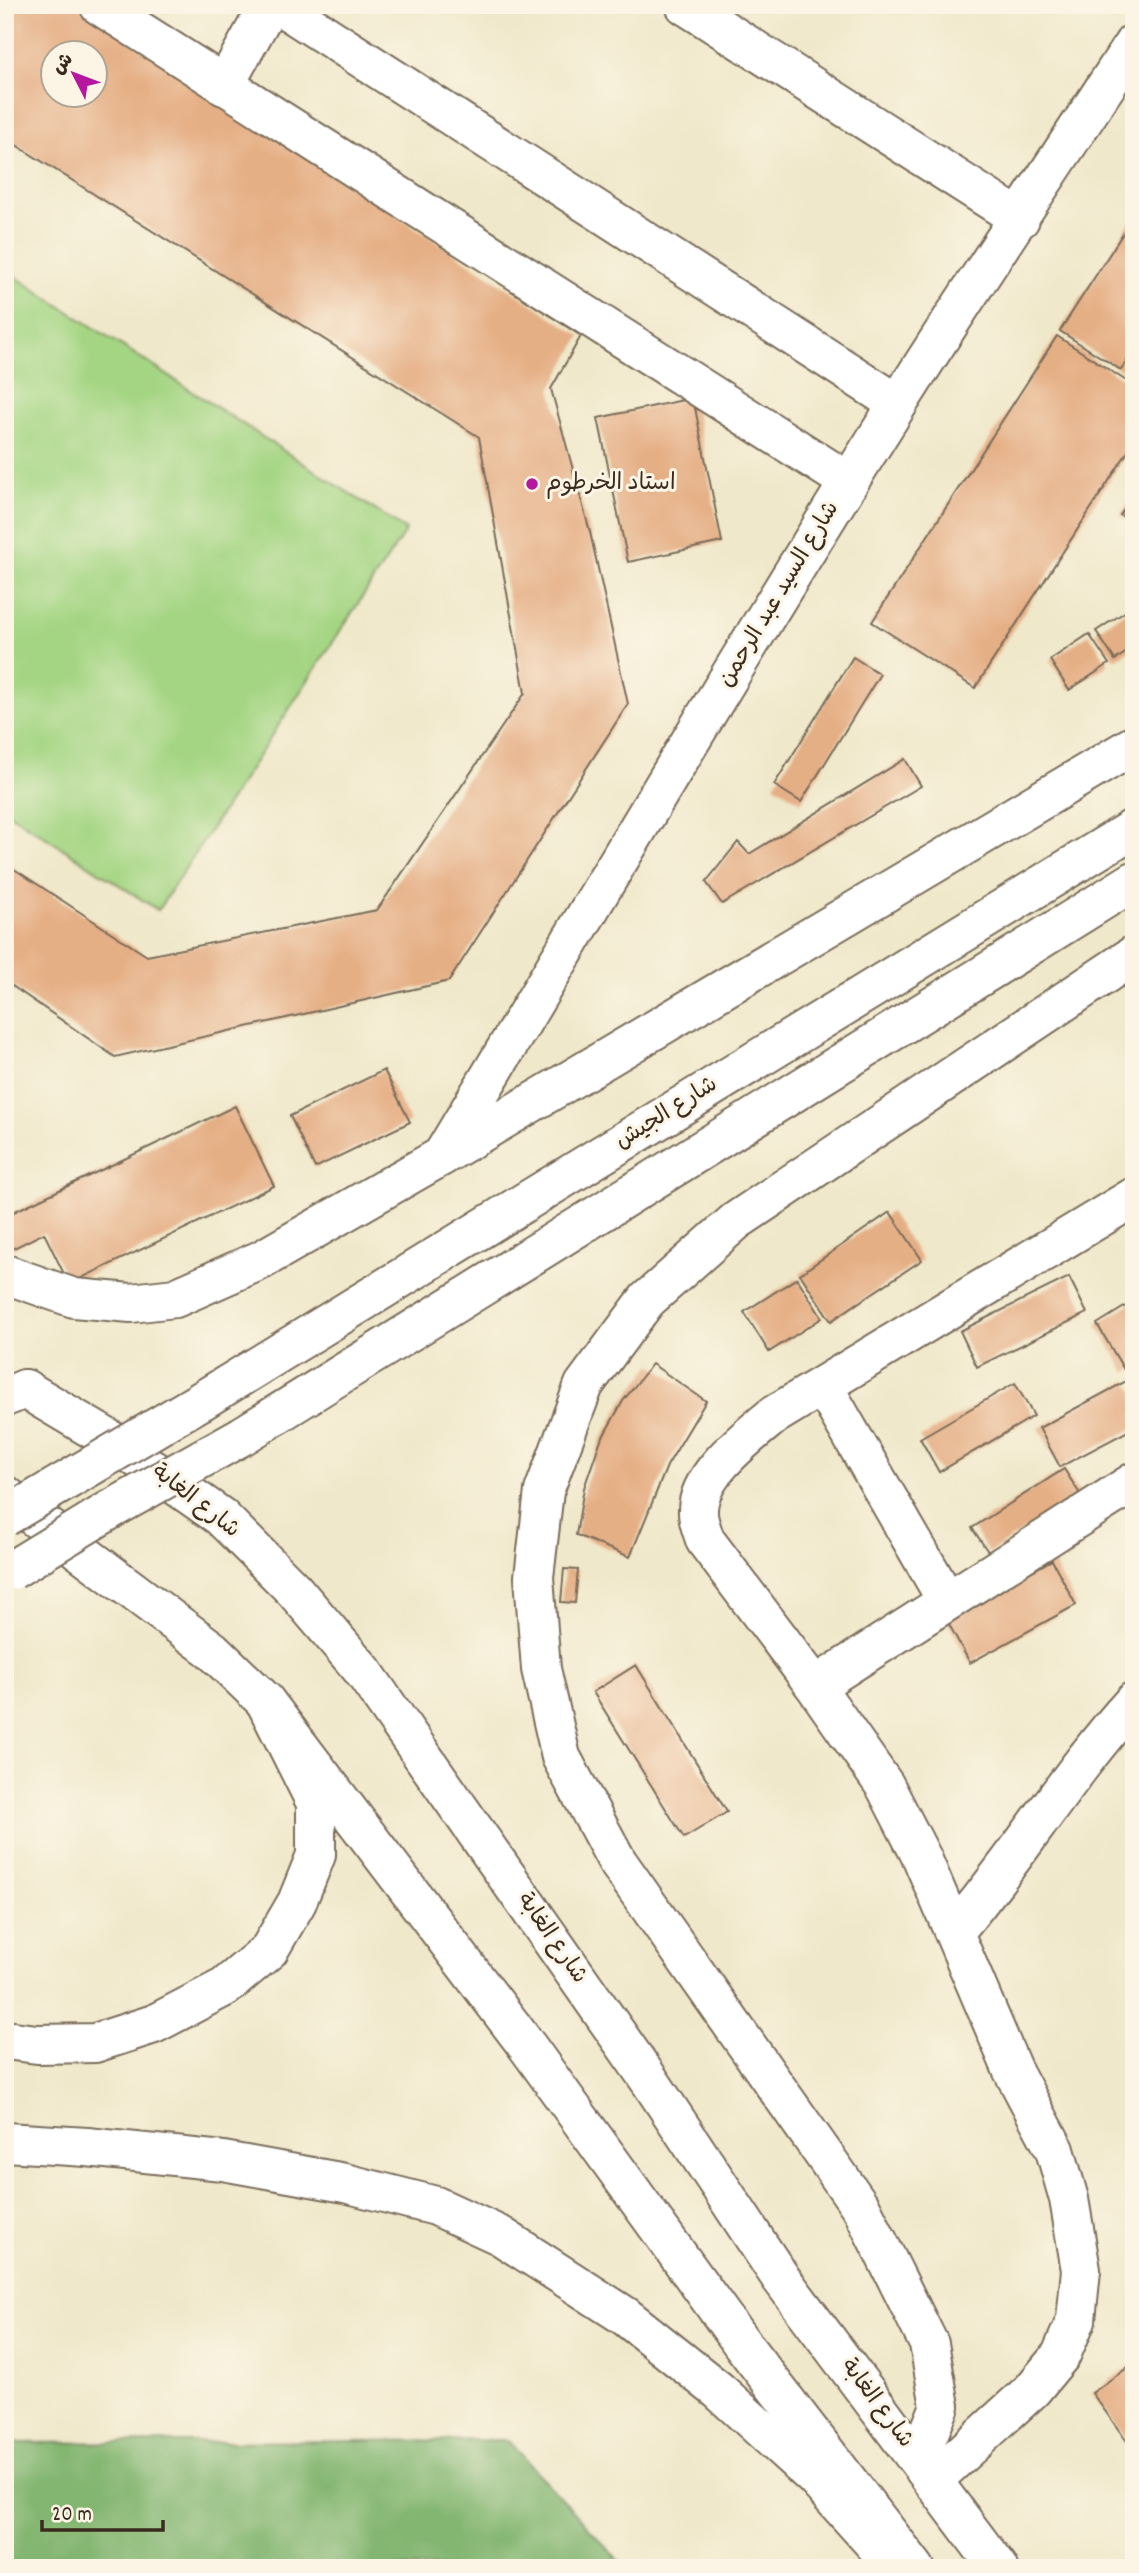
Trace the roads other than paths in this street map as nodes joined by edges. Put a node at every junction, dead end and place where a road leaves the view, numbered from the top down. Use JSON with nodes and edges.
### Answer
{"nodes":[{"id":1,"x":99,"y":5,"type":"edge"},
{"id":2,"x":270,"y":5,"type":"edge"},
{"id":3,"x":279,"y":5,"type":"edge"},
{"id":4,"x":685,"y":5,"type":"edge"},
{"id":5,"x":1134,"y":43,"type":"edge"},
{"id":6,"x":224,"y":86,"type":"junction"},
{"id":7,"x":1020,"y":219,"type":"junction"},
{"id":8,"x":898,"y":404,"type":"junction"},
{"id":9,"x":849,"y":482,"type":"junction"},
{"id":10,"x":1134,"y":745,"type":"edge"},
{"id":11,"x":1134,"y":828,"type":"edge"},
{"id":12,"x":1134,"y":881,"type":"edge"},
{"id":13,"x":1134,"y":955,"type":"edge"},
{"id":14,"x":442,"y":1156,"type":"junction"},
{"id":15,"x":1134,"y":1197,"type":"edge"},
{"id":16,"x":5,"y":1274,"type":"edge"},
{"id":17,"x":823,"y":1386,"type":"junction"},
{"id":18,"x":12,"y":1388,"type":"edge"},
{"id":19,"x":1134,"y":1482,"type":"edge"},
{"id":20,"x":5,"y":1495,"type":"edge"},
{"id":21,"x":5,"y":1517,"type":"edge"},
{"id":22,"x":9,"y":1572,"type":"edge"},
{"id":23,"x":947,"y":1601,"type":"junction"},
{"id":24,"x":815,"y":1686,"type":"junction"},
{"id":25,"x":1134,"y":1700,"type":"edge"},
{"id":26,"x":265,"y":1701,"type":"junction"},
{"id":27,"x":954,"y":1932,"type":"junction"},
{"id":28,"x":5,"y":2039,"type":"edge"},
{"id":29,"x":5,"y":2142,"type":"edge"},
{"id":30,"x":926,"y":2470,"type":"junction"},
{"id":31,"x":896,"y":2568,"type":"edge"},
{"id":32,"x":915,"y":2568,"type":"edge"},
{"id":33,"x":998,"y":2568,"type":"edge"}],
"edges":[{"from":1,"to":6,"type":"main road"},
{"from":2,"to":6,"type":"main road"},
{"from":3,"to":8,"type":"main road"},
{"from":4,"to":7,"type":"main road"},
{"from":5,"to":7,"type":"main road","name":"شارع السيد عبد الرحمن"},
{"from":6,"to":9,"type":"main road"},
{"from":7,"to":8,"type":"main road","name":"شارع السيد عبد الرحمن"},
{"from":8,"to":9,"type":"main road","name":"شارع السيد عبد الرحمن"},
{"from":9,"to":14,"type":"main road","name":"شارع السيد عبد الرحمن"},
{"from":10,"to":14,"type":"main road"},
{"from":11,"to":21,"type":"main road","name":"شارع الجيش","bridge":true},
{"from":12,"to":22,"type":"main road","bridge":true},
{"from":13,"to":30,"type":"main road"},
{"from":14,"to":16,"type":"main road"},
{"from":15,"to":17,"type":"main road"},
{"from":17,"to":23,"type":"main road"},
{"from":17,"to":24,"type":"main road"},
{"from":18,"to":30,"type":"main road","name":"شارع الغابة"},
{"from":19,"to":23,"type":"main road"},
{"from":20,"to":26,"type":"main road"},
{"from":23,"to":24,"type":"main road"},
{"from":24,"to":27,"type":"main road"},
{"from":25,"to":27,"type":"main road"},
{"from":26,"to":28,"type":"main road"},
{"from":26,"to":32,"type":"main road"},
{"from":27,"to":30,"type":"main road"},
{"from":29,"to":31,"type":"main road"},
{"from":30,"to":33,"type":"main road","name":"شارع الغابة"}]}
